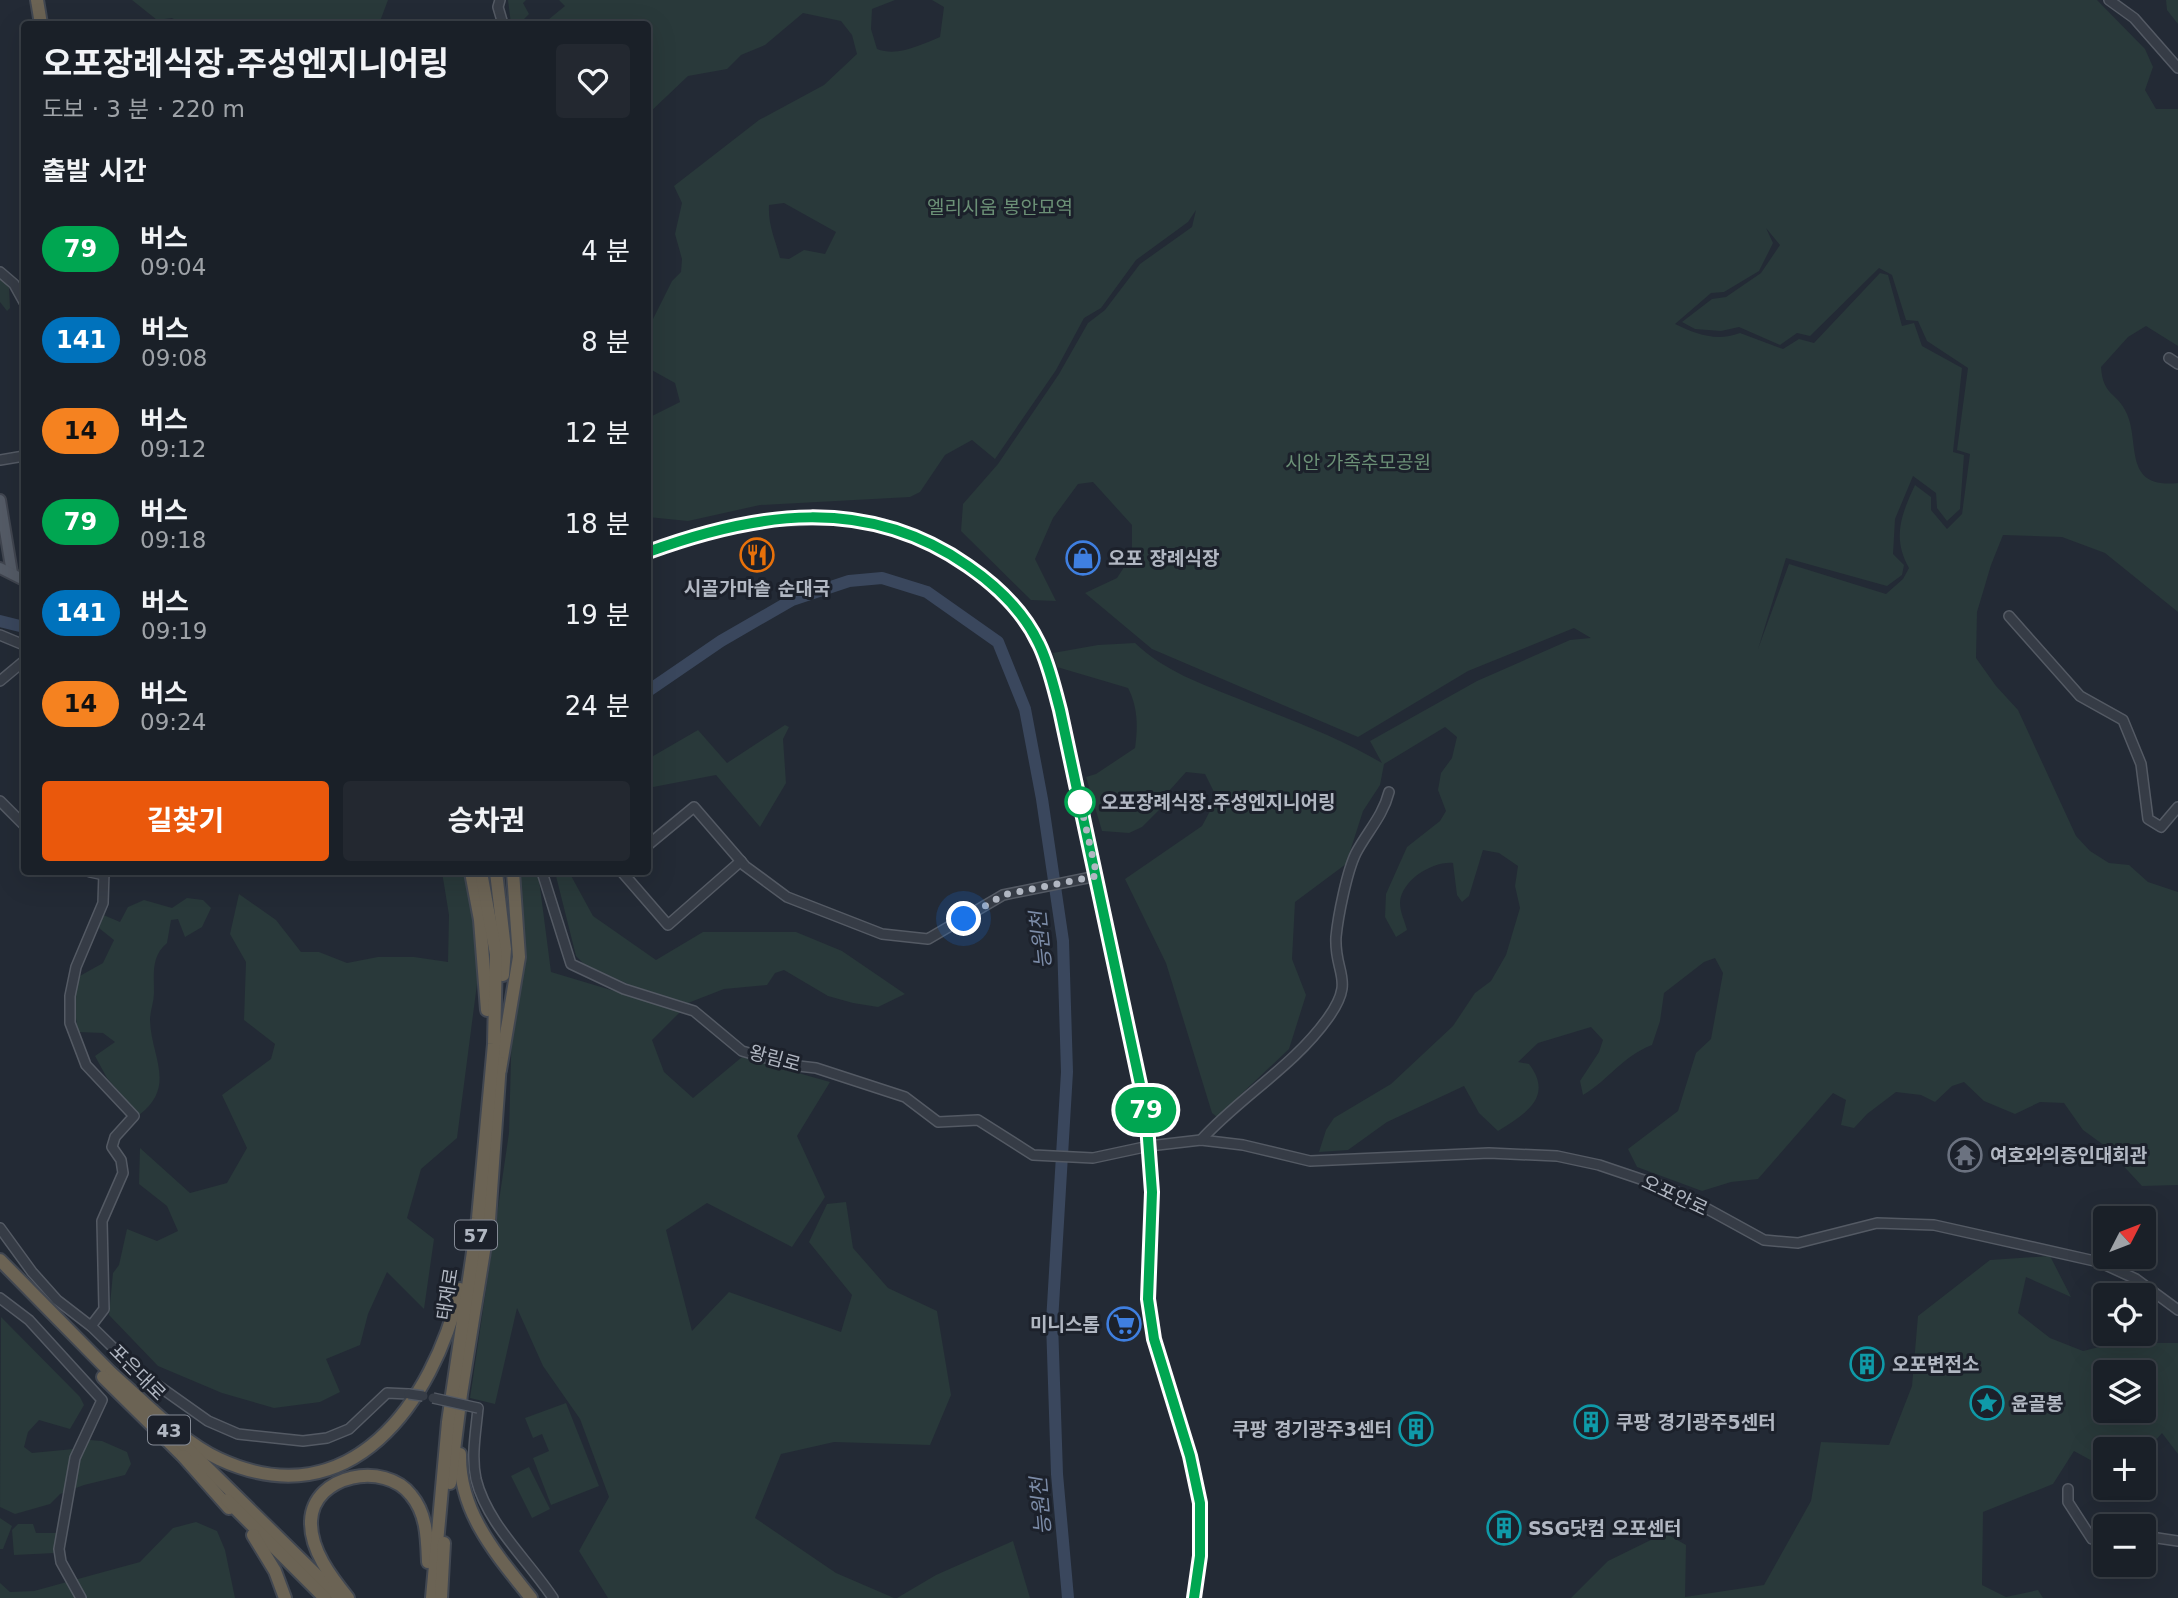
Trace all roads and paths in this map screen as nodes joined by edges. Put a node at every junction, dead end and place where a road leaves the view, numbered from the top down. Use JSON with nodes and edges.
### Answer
{"nodes":[{"id":1,"x":40,"y":0,"type":"edge"},
{"id":2,"x":500,"y":0,"type":"edge"},
{"id":3,"x":2109,"y":0,"type":"edge"},
{"id":4,"x":43,"y":21,"type":"edge"},
{"id":5,"x":502,"y":21,"type":"edge"},
{"id":6,"x":2178,"y":68,"type":"edge"},
{"id":7,"x":0,"y":272,"type":"edge"},
{"id":8,"x":21,"y":297,"type":"edge"},
{"id":9,"x":21,"y":456,"type":"edge"},
{"id":10,"x":0,"y":460,"type":"edge"},
{"id":11,"x":0,"y":500,"type":"edge"},
{"id":12,"x":651,"y":551,"type":"edge"},
{"id":13,"x":0,"y":568,"type":"edge"},
{"id":14,"x":12,"y":573,"type":"junction"},
{"id":15,"x":21,"y":578,"type":"edge"},
{"id":16,"x":2009,"y":616,"type":"dead end"},
{"id":17,"x":0,"y":635,"type":"edge"},
{"id":18,"x":21,"y":644,"type":"edge"},
{"id":19,"x":21,"y":664,"type":"edge"},
{"id":20,"x":21,"y":673,"type":"edge"},
{"id":21,"x":4,"y":679,"type":"edge"},
{"id":22,"x":1389,"y":792,"type":"dead end"},
{"id":23,"x":0,"y":801,"type":"edge"},
{"id":24,"x":2178,"y":807,"type":"edge"},
{"id":25,"x":21,"y":822,"type":"edge"},
{"id":26,"x":651,"y":843,"type":"edge"},
{"id":27,"x":741,"y":862,"type":"junction"},
{"id":28,"x":104,"y":875,"type":"edge"},
{"id":29,"x":472,"y":875,"type":"edge"},
{"id":30,"x":482,"y":875,"type":"edge"},
{"id":31,"x":496,"y":875,"type":"edge"},
{"id":32,"x":513,"y":875,"type":"edge"},
{"id":33,"x":543,"y":875,"type":"edge"},
{"id":34,"x":625,"y":875,"type":"edge"},
{"id":35,"x":1097,"y":876,"type":"junction"},
{"id":36,"x":496,"y":1072,"type":"junction"},
{"id":37,"x":1201,"y":1140,"type":"junction"},
{"id":38,"x":1149,"y":1146,"type":"junction"},
{"id":39,"x":478,"y":1218,"type":"junction"},
{"id":40,"x":0,"y":1228,"type":"edge"},
{"id":41,"x":0,"y":1259,"type":"edge"},
{"id":42,"x":0,"y":1271,"type":"edge"},
{"id":43,"x":0,"y":1298,"type":"edge"},
{"id":44,"x":2178,"y":1310,"type":"edge"},
{"id":45,"x":91,"y":1326,"type":"junction"},
{"id":46,"x":111,"y":1373,"type":"junction"},
{"id":47,"x":461,"y":1394,"type":"junction"},
{"id":48,"x":183,"y":1456,"type":"junction"},
{"id":49,"x":2068,"y":1489,"type":"dead end"},
{"id":50,"x":2093,"y":1538,"type":"edge"},
{"id":51,"x":2156,"y":1538,"type":"edge"},
{"id":52,"x":2178,"y":1541,"type":"edge"},
{"id":53,"x":80,"y":1598,"type":"edge"},
{"id":54,"x":285,"y":1598,"type":"edge"},
{"id":55,"x":325,"y":1598,"type":"edge"},
{"id":56,"x":340,"y":1598,"type":"edge"},
{"id":57,"x":348,"y":1598,"type":"edge"},
{"id":58,"x":430,"y":1598,"type":"edge"},
{"id":59,"x":441,"y":1598,"type":"edge"},
{"id":60,"x":531,"y":1598,"type":"edge"},
{"id":61,"x":553,"y":1598,"type":"edge"},
{"id":62,"x":1194,"y":1598,"type":"edge"}],
"edges":[{"from":1,"to":4,"type":"highway"},
{"from":2,"to":5,"type":"street"},
{"from":3,"to":6,"type":"street"},
{"from":7,"to":8,"type":"street"},
{"from":9,"to":10,"type":"street"},
{"from":11,"to":14,"type":"main road"},
{"from":12,"to":35,"type":"street"},
{"from":13,"to":14,"type":"main road"},
{"from":14,"to":15,"type":"main road"},
{"from":16,"to":24,"type":"street"},
{"from":17,"to":18,"type":"street"},
{"from":19,"to":21,"type":"street"},
{"from":20,"to":21,"type":"street"},
{"from":22,"to":37,"type":"street"},
{"from":23,"to":25,"type":"street"},
{"from":26,"to":27,"type":"street"},
{"from":27,"to":34,"type":"street"},
{"from":27,"to":35,"type":"street"},
{"from":28,"to":45,"type":"street"},
{"from":29,"to":36,"type":"highway"},
{"from":30,"to":36,"type":"highway","name":"태재로","number":"57"},
{"from":31,"to":36,"type":"highway","name":"태재로","number":"57"},
{"from":32,"to":36,"type":"highway"},
{"from":33,"to":38,"type":"street","name":"왕림로"},
{"from":35,"to":38,"type":"street"},
{"from":36,"to":39,"type":"highway","name":"태재로","number":"57"},
{"from":36,"to":47,"type":"highway","name":"태재로","number":"57"},
{"from":37,"to":38,"type":"street","name":"오포안로"},
{"from":37,"to":44,"type":"street","name":"오포안로"},
{"from":38,"to":62,"type":"street"},
{"from":39,"to":46,"type":"highway"},
{"from":39,"to":58,"type":"highway","name":"태재로","number":"57"},
{"from":40,"to":45,"type":"street"},
{"from":41,"to":46,"type":"highway","name":"포은대로","number":"43"},
{"from":42,"to":48,"type":"highway","name":"포은대로","number":"43"},
{"from":43,"to":53,"type":"street"},
{"from":45,"to":61,"type":"street","bridge":true},
{"from":46,"to":56,"type":"highway","name":"포은대로","number":"43"},
{"from":47,"to":59,"type":"highway","number":"57"},
{"from":47,"to":60,"type":"highway"},
{"from":48,"to":54,"type":"highway"},
{"from":48,"to":55,"type":"highway","name":"포은대로","number":"43"},
{"from":49,"to":50,"type":"street"},
{"from":51,"to":52,"type":"street"},
{"from":57,"to":58,"type":"highway"}]}
